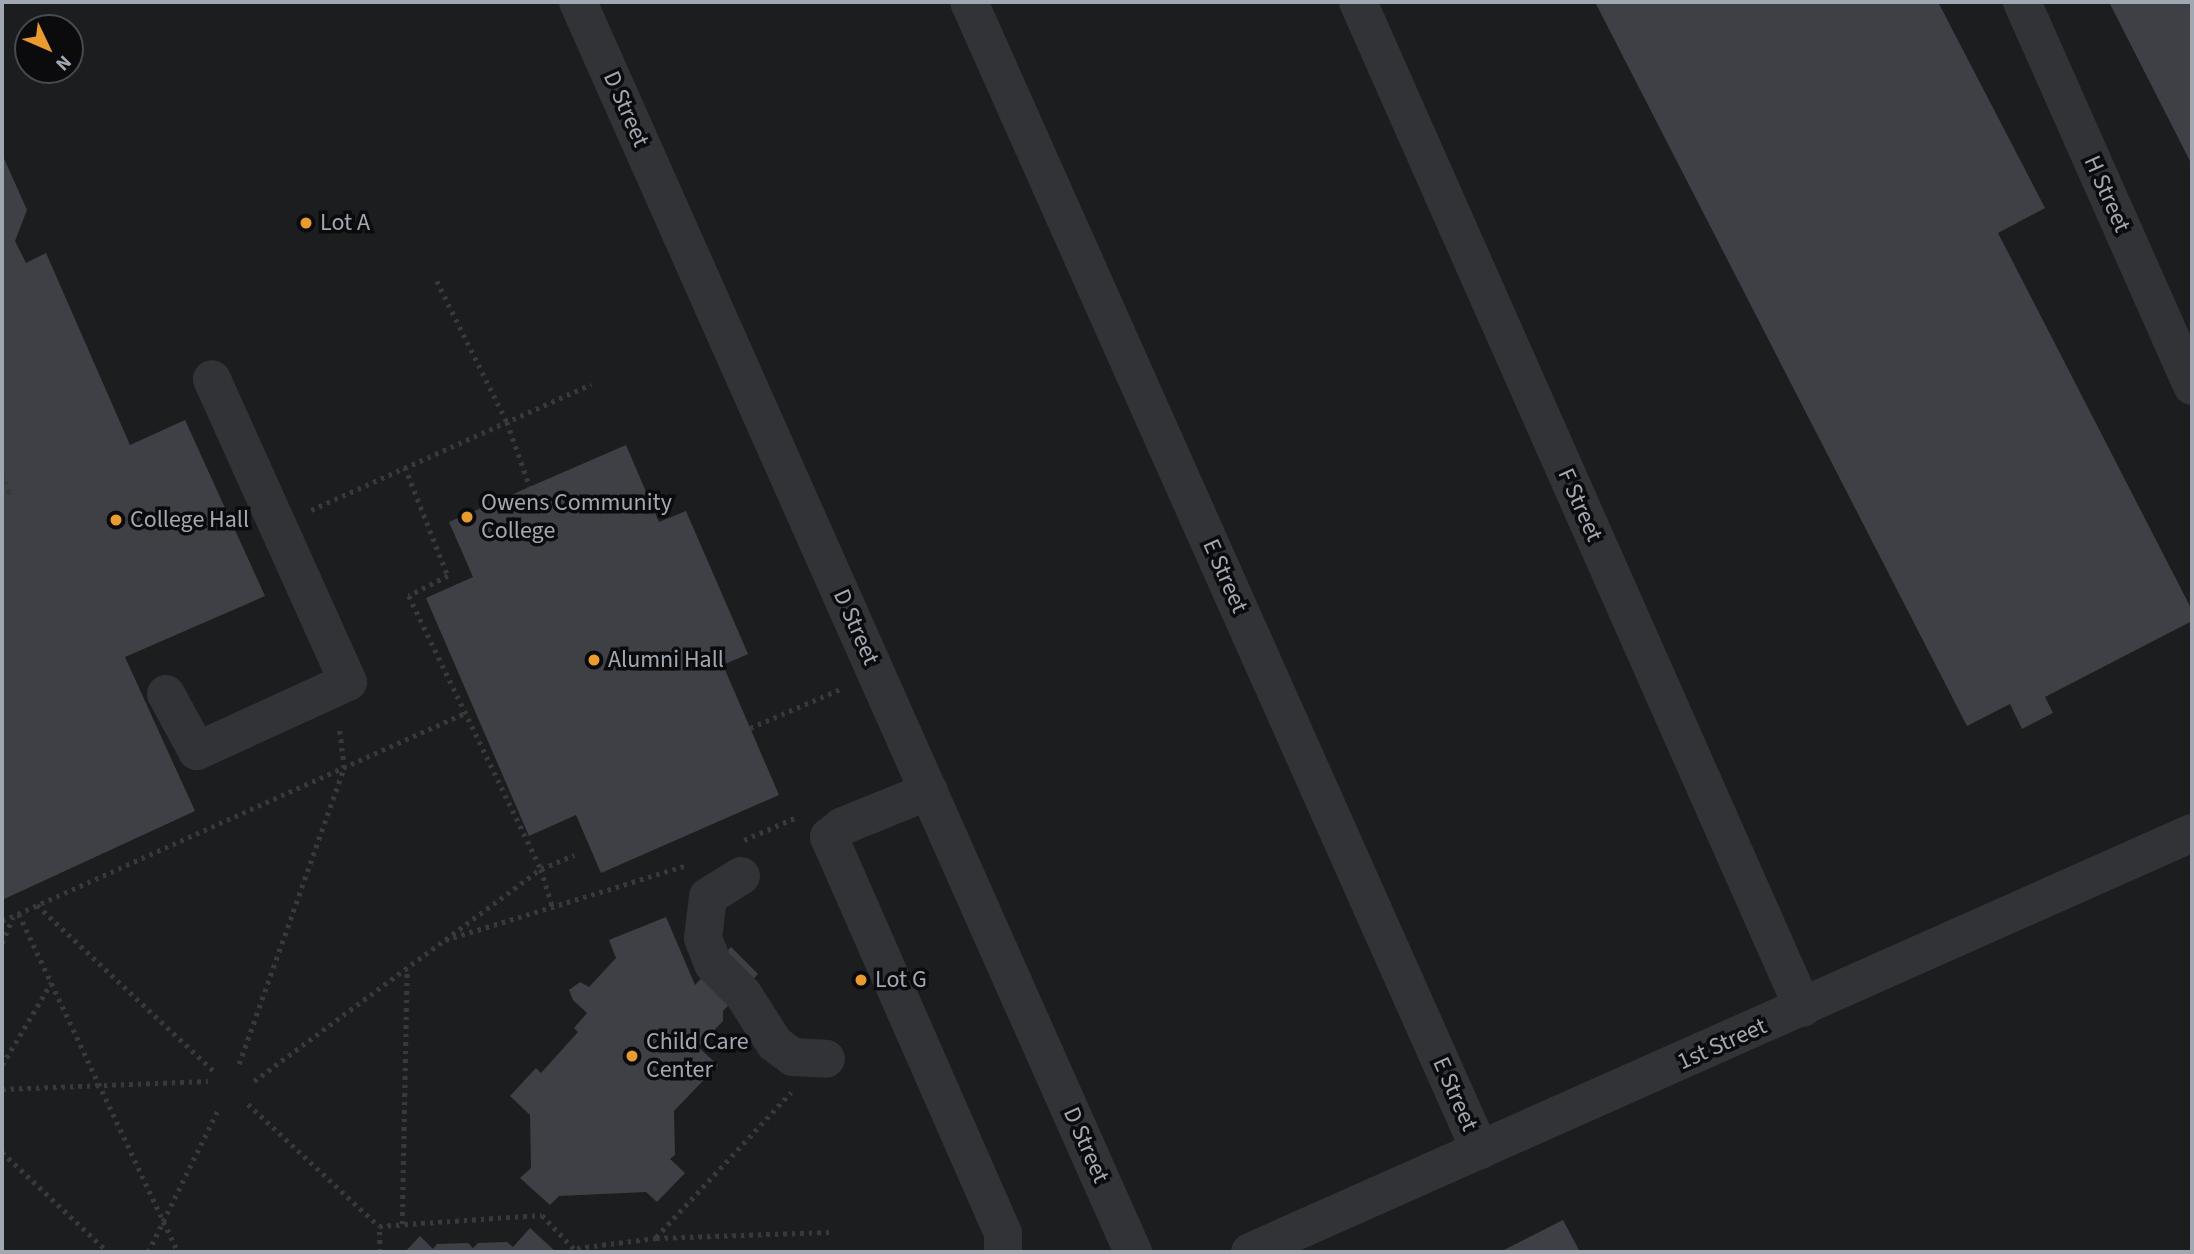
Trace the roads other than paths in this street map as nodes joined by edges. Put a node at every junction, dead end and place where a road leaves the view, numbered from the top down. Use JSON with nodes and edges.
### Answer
{"nodes":[{"id":1,"x":578,"y":2,"type":"edge"},
{"id":2,"x":969,"y":2,"type":"edge"},
{"id":3,"x":1358,"y":2,"type":"edge"},
{"id":4,"x":2022,"y":2,"type":"edge"},
{"id":5,"x":212,"y":379,"type":"dead end"},
{"id":6,"x":2192,"y":386,"type":"edge"},
{"id":7,"x":166,"y":694,"type":"dead end"},
{"id":8,"x":929,"y":791,"type":"junction"},
{"id":9,"x":2192,"y":832,"type":"edge"},
{"id":10,"x":742,"y":859,"type":"road end"},
{"id":11,"x":1803,"y":1008,"type":"junction"},
{"id":12,"x":813,"y":1071,"type":"road end"},
{"id":13,"x":1480,"y":1150,"type":"junction"},
{"id":14,"x":1003,"y":1252,"type":"edge"},
{"id":15,"x":1133,"y":1252,"type":"edge"},
{"id":16,"x":1250,"y":1252,"type":"edge"}],
"edges":[{"from":1,"to":8,"type":"street","name":"D Street"},
{"from":2,"to":13,"type":"street","name":"E Street"},
{"from":3,"to":11,"type":"street","name":"F Street"},
{"from":4,"to":6,"type":"street","name":"H Street"},
{"from":5,"to":7,"type":"street"},
{"from":8,"to":14,"type":"street"},
{"from":8,"to":15,"type":"street","name":"D Street"},
{"from":9,"to":11,"type":"street","name":"1st Street"},
{"from":10,"to":12,"type":"street"},
{"from":11,"to":13,"type":"street","name":"1st Street"},
{"from":13,"to":16,"type":"street","name":"1st Street"}]}
